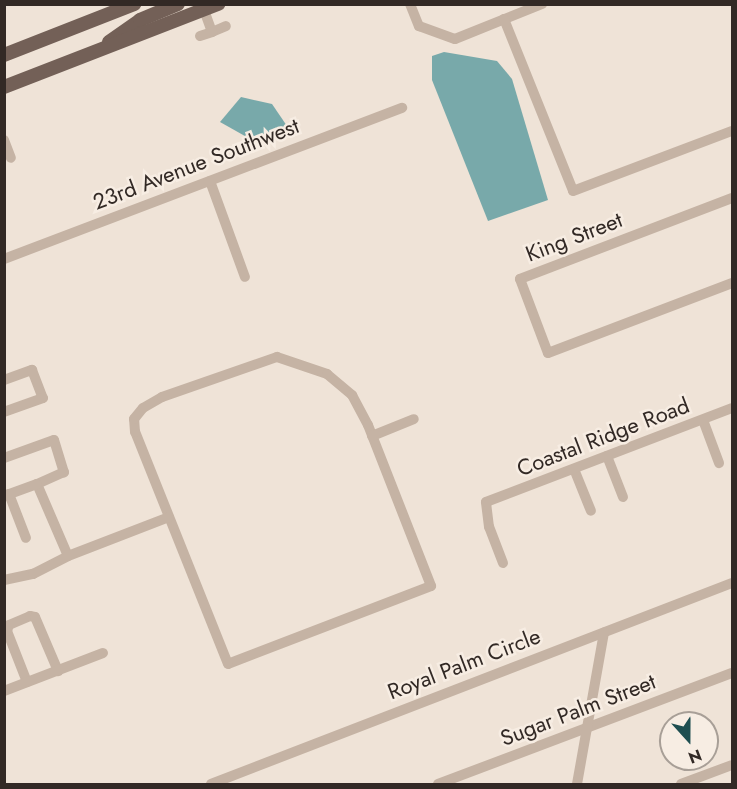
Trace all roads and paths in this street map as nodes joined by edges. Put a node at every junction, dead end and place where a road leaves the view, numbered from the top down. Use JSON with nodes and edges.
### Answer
{"nodes":[{"id":1,"x":134,"y":4,"type":"edge"},
{"id":2,"x":178,"y":4,"type":"edge"},
{"id":3,"x":218,"y":4,"type":"edge"},
{"id":4,"x":410,"y":4,"type":"edge"},
{"id":5,"x":542,"y":4,"type":"edge"},
{"id":6,"x":204,"y":10,"type":"junction"},
{"id":7,"x":504,"y":20,"type":"junction"},
{"id":8,"x":226,"y":26,"type":"dead end"},
{"id":9,"x":212,"y":32,"type":"junction"},
{"id":10,"x":200,"y":36,"type":"dead end"},
{"id":11,"x":96,"y":52,"type":"junction"},
{"id":12,"x":4,"y":55,"type":"edge"},
{"id":13,"x":4,"y":87,"type":"edge"},
{"id":14,"x":402,"y":108,"type":"dead end"},
{"id":15,"x":732,"y":131,"type":"edge"},
{"id":16,"x":4,"y":140,"type":"edge"},
{"id":17,"x":11,"y":158,"type":"dead end"},
{"id":18,"x":210,"y":181,"type":"junction"},
{"id":19,"x":732,"y":198,"type":"edge"},
{"id":20,"x":4,"y":259,"type":"edge"},
{"id":21,"x":244,"y":277,"type":"dead end"},
{"id":22,"x":732,"y":283,"type":"edge"},
{"id":23,"x":4,"y":380,"type":"edge"},
{"id":24,"x":732,"y":408,"type":"edge"},
{"id":25,"x":4,"y":412,"type":"edge"},
{"id":26,"x":414,"y":419,"type":"dead end"},
{"id":27,"x":703,"y":420,"type":"junction"},
{"id":28,"x":372,"y":436,"type":"junction"},
{"id":29,"x":607,"y":456,"type":"junction"},
{"id":30,"x":4,"y":458,"type":"edge"},
{"id":31,"x":720,"y":463,"type":"dead end"},
{"id":32,"x":574,"y":468,"type":"junction"},
{"id":33,"x":37,"y":484,"type":"junction"},
{"id":34,"x":7,"y":495,"type":"edge"},
{"id":35,"x":623,"y":497,"type":"dead end"},
{"id":36,"x":591,"y":511,"type":"dead end"},
{"id":37,"x":169,"y":517,"type":"junction"},
{"id":38,"x":26,"y":538,"type":"dead end"},
{"id":39,"x":68,"y":556,"type":"junction"},
{"id":40,"x":503,"y":563,"type":"dead end"},
{"id":41,"x":4,"y":580,"type":"edge"},
{"id":42,"x":732,"y":583,"type":"edge"},
{"id":43,"x":604,"y":632,"type":"junction"},
{"id":44,"x":103,"y":652,"type":"dead end"},
{"id":45,"x":58,"y":671,"type":"junction"},
{"id":46,"x":732,"y":673,"type":"edge"},
{"id":47,"x":27,"y":682,"type":"junction"},
{"id":48,"x":4,"y":691,"type":"edge"},
{"id":49,"x":585,"y":729,"type":"junction"},
{"id":50,"x":732,"y":765,"type":"edge"},
{"id":51,"x":211,"y":784,"type":"edge"},
{"id":52,"x":438,"y":784,"type":"edge"},
{"id":53,"x":577,"y":784,"type":"edge"},
{"id":54,"x":681,"y":784,"type":"edge"}],
"edges":[{"from":1,"to":12,"type":"main road"},
{"from":2,"to":11,"type":"main road"},
{"from":3,"to":6,"type":"main road"},
{"from":4,"to":7,"type":"street"},
{"from":5,"to":7,"type":"street"},
{"from":6,"to":9,"type":"street"},
{"from":6,"to":11,"type":"main road"},
{"from":7,"to":15,"type":"street"},
{"from":8,"to":9,"type":"street"},
{"from":9,"to":10,"type":"street"},
{"from":11,"to":13,"type":"main road"},
{"from":14,"to":18,"type":"street","name":"23rd Avenue Southwest"},
{"from":16,"to":17,"type":"street"},
{"from":18,"to":20,"type":"street","name":"23rd Avenue Southwest"},
{"from":18,"to":21,"type":"street"},
{"from":19,"to":22,"type":"street","name":"King Street"},
{"from":23,"to":25,"type":"street"},
{"from":24,"to":27,"type":"street","name":"Coastal Ridge Road"},
{"from":26,"to":28,"type":"street"},
{"from":27,"to":29,"type":"street","name":"Coastal Ridge Road"},
{"from":27,"to":31,"type":"street"},
{"from":28,"to":37,"type":"street"},
{"from":28,"to":37,"type":"street"},
{"from":29,"to":32,"type":"street","name":"Coastal Ridge Road"},
{"from":29,"to":35,"type":"street"},
{"from":30,"to":33,"type":"street"},
{"from":32,"to":36,"type":"street"},
{"from":32,"to":40,"type":"street","name":"Coastal Ridge Road"},
{"from":33,"to":34,"type":"street"},
{"from":33,"to":39,"type":"street"},
{"from":34,"to":38,"type":"street"},
{"from":37,"to":39,"type":"street"},
{"from":39,"to":41,"type":"street"},
{"from":42,"to":43,"type":"street","name":"Royal Palm Circle"},
{"from":43,"to":49,"type":"street"},
{"from":43,"to":51,"type":"street","name":"Royal Palm Circle"},
{"from":44,"to":45,"type":"street"},
{"from":45,"to":47,"type":"street"},
{"from":45,"to":47,"type":"street"},
{"from":46,"to":49,"type":"street","name":"Sugar Palm Street"},
{"from":47,"to":48,"type":"street"},
{"from":49,"to":52,"type":"street","name":"Sugar Palm Street"},
{"from":49,"to":53,"type":"street"},
{"from":50,"to":54,"type":"street"}]}
